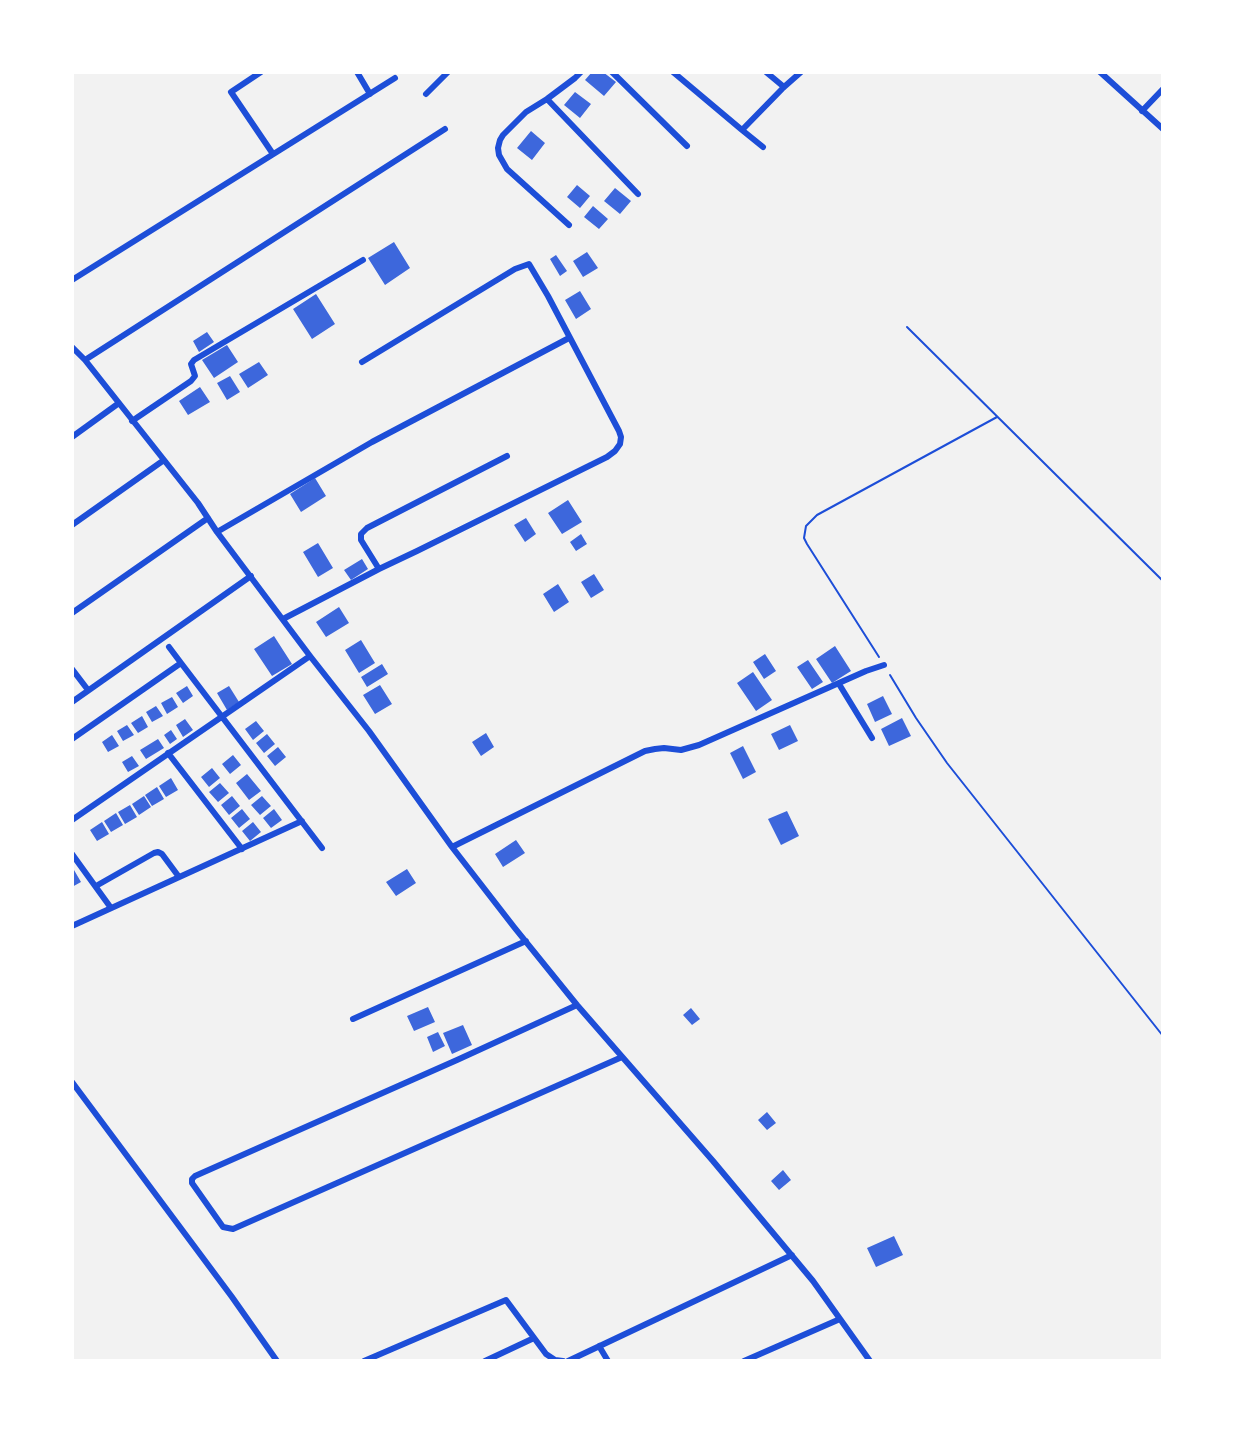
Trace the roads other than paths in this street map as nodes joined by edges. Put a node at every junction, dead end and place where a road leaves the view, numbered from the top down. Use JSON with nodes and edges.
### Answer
{"nodes":[{"id":1,"x":261,"y":72,"type":"edge"},
{"id":2,"x":357,"y":72,"type":"edge"},
{"id":3,"x":448,"y":72,"type":"edge"},
{"id":4,"x":581,"y":72,"type":"edge"},
{"id":5,"x":612,"y":72,"type":"edge"},
{"id":6,"x":673,"y":72,"type":"edge"},
{"id":7,"x":766,"y":72,"type":"edge"},
{"id":8,"x":801,"y":72,"type":"edge"},
{"id":9,"x":1100,"y":72,"type":"edge"},
{"id":10,"x":395,"y":78,"type":"dead end"},
{"id":11,"x":784,"y":87,"type":"junction"},
{"id":12,"x":1163,"y":89,"type":"edge"},
{"id":13,"x":370,"y":94,"type":"junction"},
{"id":14,"x":426,"y":94,"type":"dead end"},
{"id":15,"x":548,"y":99,"type":"junction"},
{"id":16,"x":1142,"y":111,"type":"junction"},
{"id":17,"x":445,"y":129,"type":"dead end"},
{"id":18,"x":742,"y":129,"type":"junction"},
{"id":19,"x":1163,"y":129,"type":"edge"},
{"id":20,"x":687,"y":146,"type":"dead end"},
{"id":21,"x":764,"y":147,"type":"dead end"},
{"id":22,"x":273,"y":154,"type":"junction"},
{"id":23,"x":638,"y":194,"type":"dead end"},
{"id":24,"x":569,"y":225,"type":"dead end"},
{"id":25,"x":363,"y":260,"type":"dead end"},
{"id":26,"x":72,"y":280,"type":"edge"},
{"id":27,"x":567,"y":338,"type":"junction"},
{"id":28,"x":72,"y":347,"type":"edge"},
{"id":29,"x":85,"y":360,"type":"junction"},
{"id":30,"x":362,"y":362,"type":"dead end"},
{"id":31,"x":119,"y":403,"type":"junction"},
{"id":32,"x":132,"y":421,"type":"junction"},
{"id":33,"x":72,"y":437,"type":"edge"},
{"id":34,"x":507,"y":456,"type":"dead end"},
{"id":35,"x":164,"y":460,"type":"junction"},
{"id":36,"x":208,"y":518,"type":"junction"},
{"id":37,"x":72,"y":525,"type":"edge"},
{"id":38,"x":218,"y":532,"type":"junction"},
{"id":39,"x":379,"y":569,"type":"junction"},
{"id":40,"x":251,"y":576,"type":"junction"},
{"id":41,"x":72,"y":613,"type":"edge"},
{"id":42,"x":283,"y":619,"type":"junction"},
{"id":43,"x":169,"y":648,"type":"dead end"},
{"id":44,"x":310,"y":656,"type":"junction"},
{"id":45,"x":181,"y":663,"type":"junction"},
{"id":46,"x":884,"y":665,"type":"road end"},
{"id":47,"x":72,"y":669,"type":"edge"},
{"id":48,"x":839,"y":684,"type":"junction"},
{"id":49,"x":88,"y":690,"type":"junction"},
{"id":50,"x":72,"y":702,"type":"edge"},
{"id":51,"x":222,"y":718,"type":"junction"},
{"id":52,"x":872,"y":738,"type":"dead end"},
{"id":53,"x":72,"y":739,"type":"edge"},
{"id":54,"x":168,"y":753,"type":"junction"},
{"id":55,"x":72,"y":820,"type":"edge"},
{"id":56,"x":302,"y":820,"type":"junction"},
{"id":57,"x":452,"y":847,"type":"junction"},
{"id":58,"x":322,"y":848,"type":"dead end"},
{"id":59,"x":242,"y":849,"type":"junction"},
{"id":60,"x":72,"y":854,"type":"edge"},
{"id":61,"x":179,"y":878,"type":"junction"},
{"id":62,"x":96,"y":886,"type":"junction"},
{"id":63,"x":111,"y":908,"type":"junction"},
{"id":64,"x":72,"y":926,"type":"edge"},
{"id":65,"x":526,"y":941,"type":"junction"},
{"id":66,"x":577,"y":1005,"type":"junction"},
{"id":67,"x":353,"y":1019,"type":"dead end"},
{"id":68,"x":622,"y":1057,"type":"junction"},
{"id":69,"x":72,"y":1082,"type":"edge"},
{"id":70,"x":792,"y":1255,"type":"junction"},
{"id":71,"x":840,"y":1319,"type":"junction"},
{"id":72,"x":534,"y":1338,"type":"junction"},
{"id":73,"x":599,"y":1346,"type":"junction"},
{"id":74,"x":277,"y":1361,"type":"edge"},
{"id":75,"x":364,"y":1361,"type":"edge"},
{"id":76,"x":485,"y":1361,"type":"edge"},
{"id":77,"x":563,"y":1361,"type":"edge"},
{"id":78,"x":568,"y":1361,"type":"edge"},
{"id":79,"x":609,"y":1361,"type":"edge"},
{"id":80,"x":744,"y":1361,"type":"edge"},
{"id":81,"x":870,"y":1361,"type":"edge"}],
"edges":[{"from":1,"to":22,"type":"street"},
{"from":2,"to":13,"type":"street"},
{"from":3,"to":14,"type":"street"},
{"from":4,"to":15,"type":"street"},
{"from":5,"to":20,"type":"street"},
{"from":6,"to":18,"type":"street"},
{"from":7,"to":11,"type":"street"},
{"from":8,"to":11,"type":"street"},
{"from":9,"to":16,"type":"street"},
{"from":10,"to":13,"type":"street"},
{"from":11,"to":18,"type":"street"},
{"from":12,"to":16,"type":"street"},
{"from":13,"to":22,"type":"street"},
{"from":15,"to":23,"type":"street"},
{"from":15,"to":24,"type":"street"},
{"from":16,"to":19,"type":"street"},
{"from":17,"to":29,"type":"street"},
{"from":18,"to":21,"type":"street"},
{"from":22,"to":26,"type":"street"},
{"from":25,"to":32,"type":"street"},
{"from":27,"to":30,"type":"street"},
{"from":27,"to":38,"type":"street"},
{"from":27,"to":39,"type":"street"},
{"from":28,"to":29,"type":"street"},
{"from":29,"to":31,"type":"street"},
{"from":31,"to":32,"type":"street"},
{"from":31,"to":33,"type":"street"},
{"from":32,"to":35,"type":"street"},
{"from":34,"to":39,"type":"street"},
{"from":35,"to":36,"type":"street"},
{"from":35,"to":37,"type":"street"},
{"from":36,"to":38,"type":"street"},
{"from":36,"to":41,"type":"street"},
{"from":38,"to":40,"type":"street"},
{"from":39,"to":42,"type":"street"},
{"from":40,"to":42,"type":"street"},
{"from":40,"to":49,"type":"street"},
{"from":42,"to":44,"type":"street"},
{"from":43,"to":45,"type":"street"},
{"from":44,"to":51,"type":"street"},
{"from":44,"to":57,"type":"street"},
{"from":45,"to":51,"type":"street"},
{"from":45,"to":53,"type":"street"},
{"from":46,"to":48,"type":"street"},
{"from":47,"to":49,"type":"street"},
{"from":48,"to":52,"type":"street"},
{"from":48,"to":57,"type":"street"},
{"from":49,"to":50,"type":"street"},
{"from":51,"to":54,"type":"street"},
{"from":51,"to":56,"type":"street"},
{"from":54,"to":55,"type":"street"},
{"from":54,"to":59,"type":"street"},
{"from":56,"to":58,"type":"street"},
{"from":56,"to":59,"type":"street"},
{"from":57,"to":65,"type":"street"},
{"from":59,"to":61,"type":"street"},
{"from":60,"to":62,"type":"street"},
{"from":61,"to":62,"type":"street"},
{"from":61,"to":63,"type":"street"},
{"from":62,"to":63,"type":"street"},
{"from":63,"to":64,"type":"street"},
{"from":65,"to":66,"type":"street"},
{"from":65,"to":67,"type":"street"},
{"from":66,"to":68,"type":"street"},
{"from":66,"to":68,"type":"street"},
{"from":68,"to":70,"type":"street"},
{"from":69,"to":74,"type":"street"},
{"from":70,"to":71,"type":"street"},
{"from":70,"to":73,"type":"street"},
{"from":71,"to":80,"type":"street"},
{"from":71,"to":81,"type":"street"},
{"from":72,"to":75,"type":"street"},
{"from":72,"to":76,"type":"street"},
{"from":72,"to":77,"type":"street"},
{"from":73,"to":78,"type":"street"},
{"from":73,"to":79,"type":"street"}]}
